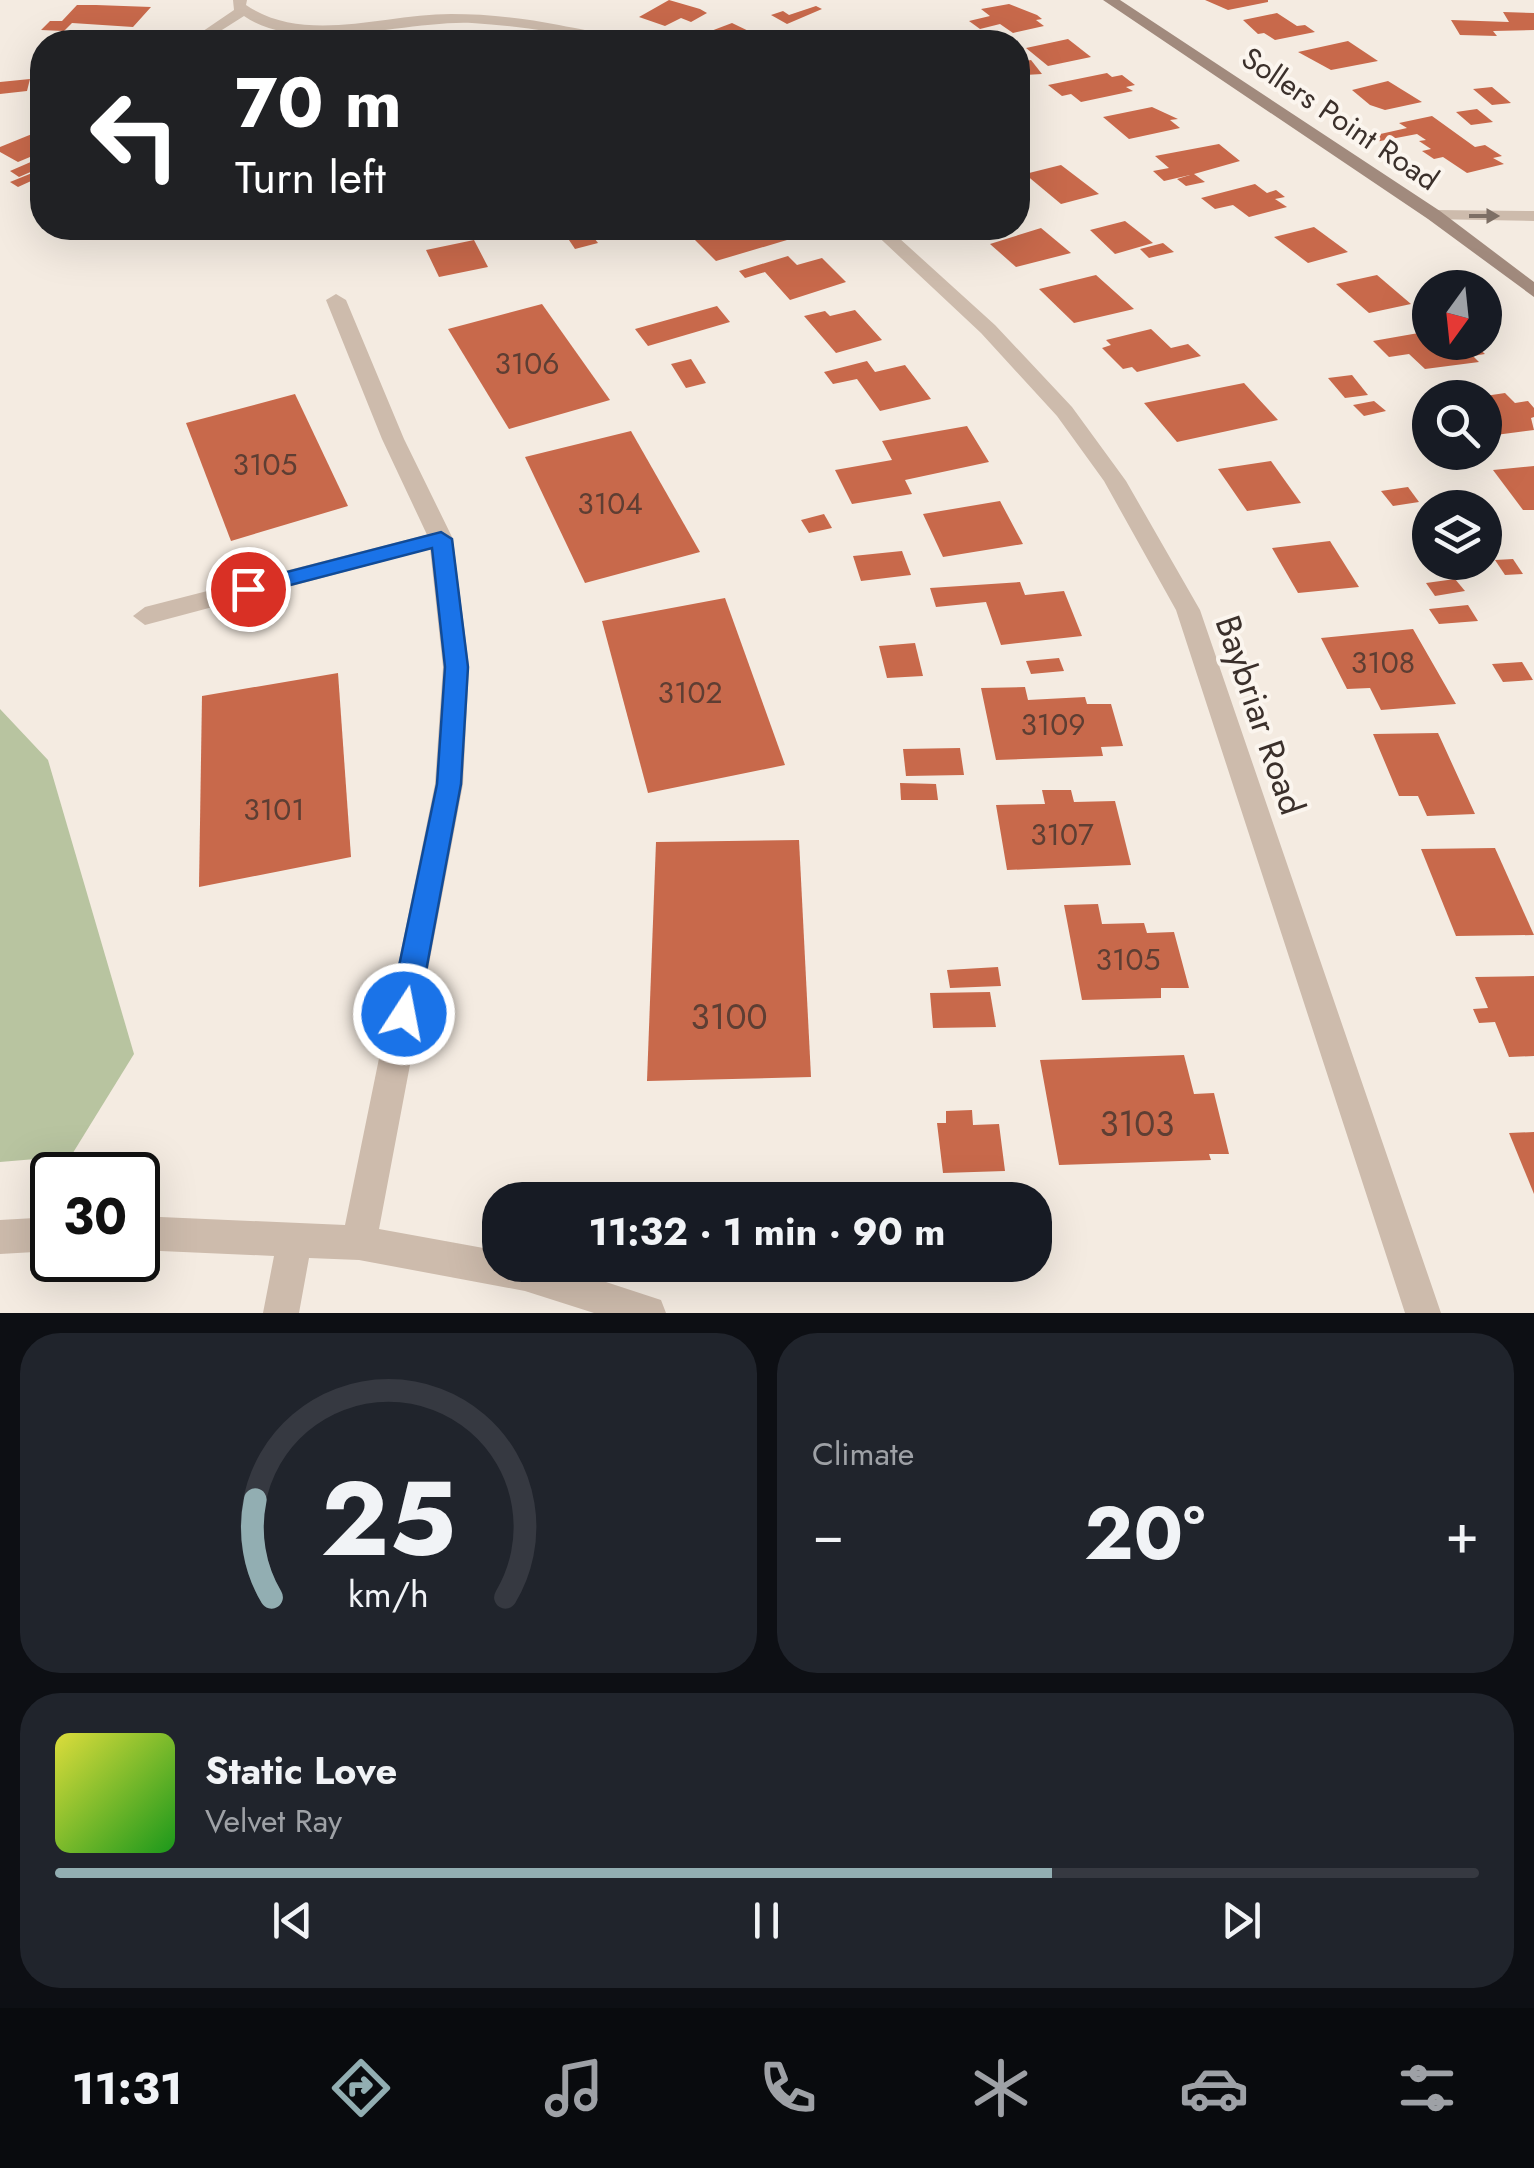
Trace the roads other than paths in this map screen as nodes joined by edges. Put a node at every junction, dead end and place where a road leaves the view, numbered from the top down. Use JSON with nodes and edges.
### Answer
{"nodes":[{"id":1,"x":1110,"y":0,"type":"edge"},
{"id":2,"x":241,"y":5,"type":"edge"},
{"id":3,"x":209,"y":30,"type":"edge"},
{"id":4,"x":310,"y":30,"type":"joint"},
{"id":5,"x":559,"y":30,"type":"edge"},
{"id":6,"x":1434,"y":215,"type":"junction"},
{"id":7,"x":1534,"y":216,"type":"edge"},
{"id":8,"x":890,"y":240,"type":"edge"},
{"id":9,"x":1534,"y":292,"type":"edge"},
{"id":10,"x":336,"y":300,"type":"dead end"},
{"id":11,"x":441,"y":539,"type":"junction"},
{"id":12,"x":145,"y":616,"type":"dead end"},
{"id":13,"x":160,"y":1234,"type":"edge"},
{"id":14,"x":30,"y":1235,"type":"edge"},
{"id":15,"x":0,"y":1236,"type":"edge"},
{"id":16,"x":295,"y":1239,"type":"junction"},
{"id":17,"x":359,"y":1242,"type":"junction"},
{"id":18,"x":281,"y":1313,"type":"edge"},
{"id":19,"x":648,"y":1313,"type":"edge"},
{"id":20,"x":1423,"y":1313,"type":"edge"}],
"edges":[{"from":1,"to":6,"type":"main road","name":"Sollers Point Road"},
{"from":2,"to":3,"type":"street"},
{"from":2,"to":4,"type":"street"},
{"from":4,"to":5,"type":"street"},
{"from":6,"to":7,"type":"street","one_way":true},
{"from":6,"to":9,"type":"main road","name":"Sollers Point Road"},
{"from":8,"to":20,"type":"street","name":"Baybriar Road"},
{"from":10,"to":11,"type":"street"},
{"from":11,"to":12,"type":"street"},
{"from":11,"to":17,"type":"street"},
{"from":13,"to":16,"type":"street"},
{"from":14,"to":15,"type":"street"},
{"from":16,"to":17,"type":"street"},
{"from":16,"to":18,"type":"street"},
{"from":17,"to":19,"type":"street"}]}
